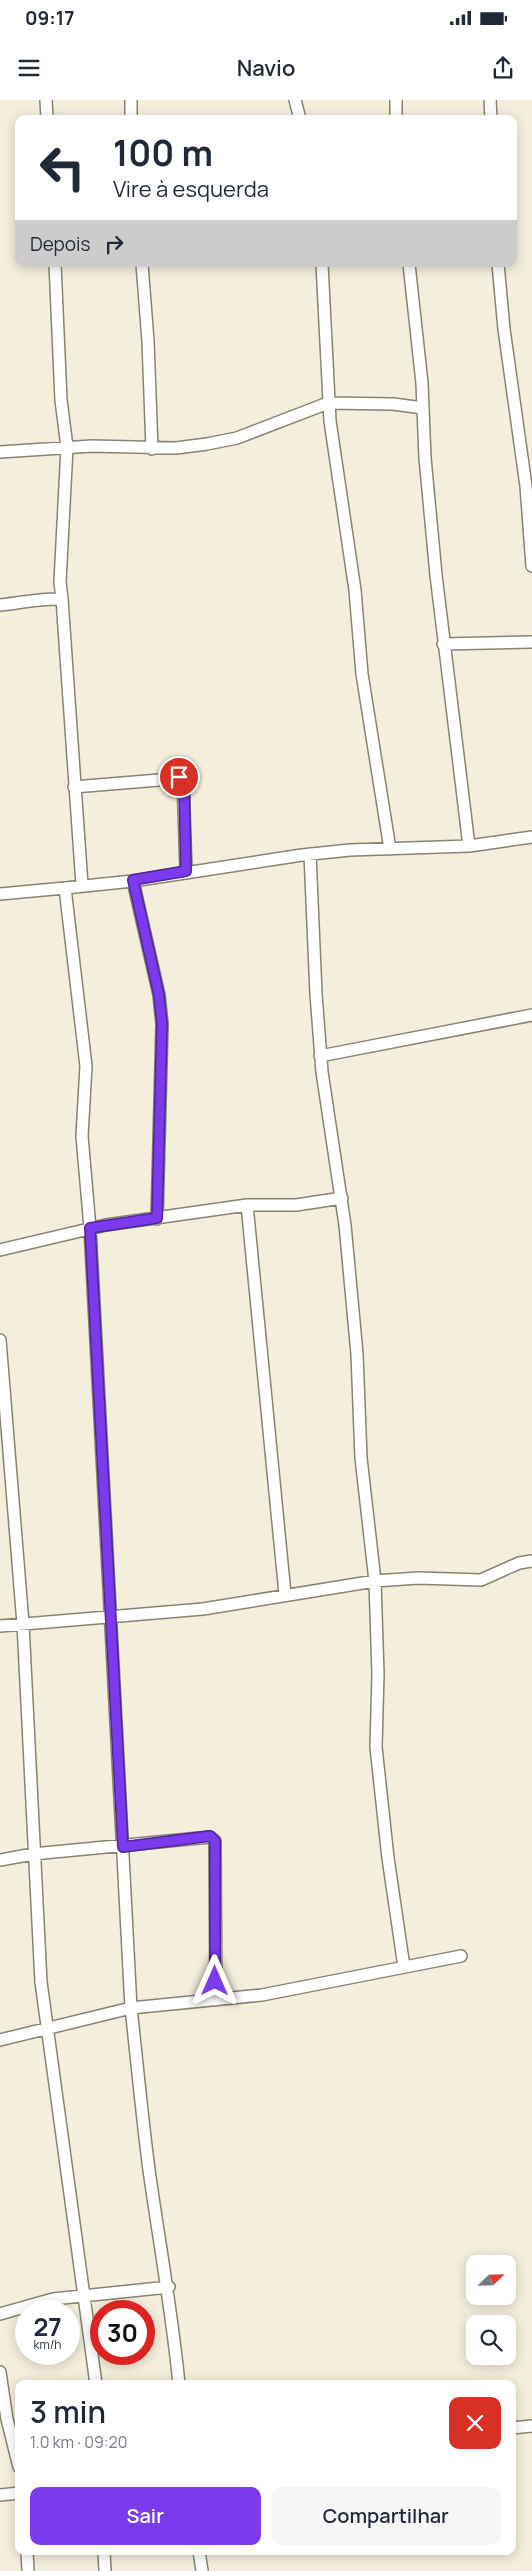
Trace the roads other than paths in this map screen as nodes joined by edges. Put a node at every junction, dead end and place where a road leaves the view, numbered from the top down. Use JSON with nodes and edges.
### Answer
{"nodes":[{"id":1,"x":46,"y":100,"type":"edge"},
{"id":2,"x":131,"y":100,"type":"edge"},
{"id":3,"x":294,"y":100,"type":"edge"},
{"id":4,"x":396,"y":100,"type":"edge"},
{"id":5,"x":490,"y":100,"type":"edge"},
{"id":6,"x":48,"y":115,"type":"edge"},
{"id":7,"x":131,"y":115,"type":"edge"},
{"id":8,"x":299,"y":115,"type":"edge"},
{"id":9,"x":396,"y":115,"type":"edge"},
{"id":10,"x":491,"y":115,"type":"edge"},
{"id":11,"x":55,"y":267,"type":"edge"},
{"id":12,"x":142,"y":267,"type":"edge"},
{"id":13,"x":322,"y":267,"type":"edge"},
{"id":14,"x":409,"y":267,"type":"edge"},
{"id":15,"x":498,"y":267,"type":"edge"},
{"id":16,"x":328,"y":403,"type":"junction"},
{"id":17,"x":423,"y":408,"type":"junction"},
{"id":18,"x":67,"y":447,"type":"junction"},
{"id":19,"x":152,"y":449,"type":"junction"},
{"id":20,"x":0,"y":452,"type":"edge"},
{"id":21,"x":532,"y":566,"type":"edge"},
{"id":22,"x":62,"y":599,"type":"junction"},
{"id":23,"x":0,"y":605,"type":"edge"},
{"id":24,"x":532,"y":642,"type":"edge"},
{"id":25,"x":443,"y":644,"type":"junction"},
{"id":26,"x":74,"y":787,"type":"junction"},
{"id":27,"x":532,"y":837,"type":"edge"},
{"id":28,"x":469,"y":846,"type":"junction"},
{"id":29,"x":390,"y":848,"type":"junction"},
{"id":30,"x":310,"y":854,"type":"junction"},
{"id":31,"x":186,"y":871,"type":"junction"},
{"id":32,"x":133,"y":880,"type":"junction"},
{"id":33,"x":82,"y":886,"type":"junction"},
{"id":34,"x":65,"y":888,"type":"junction"},
{"id":35,"x":0,"y":894,"type":"edge"},
{"id":36,"x":532,"y":1015,"type":"edge"},
{"id":37,"x":320,"y":1056,"type":"junction"},
{"id":38,"x":342,"y":1198,"type":"junction"},
{"id":39,"x":247,"y":1205,"type":"junction"},
{"id":40,"x":157,"y":1218,"type":"junction"},
{"id":41,"x":90,"y":1228,"type":"junction"},
{"id":42,"x":0,"y":1250,"type":"edge"},
{"id":43,"x":0,"y":1340,"type":"edge"},
{"id":44,"x":532,"y":1561,"type":"edge"},
{"id":45,"x":376,"y":1581,"type":"junction"},
{"id":46,"x":285,"y":1594,"type":"junction"},
{"id":47,"x":111,"y":1618,"type":"junction"},
{"id":48,"x":23,"y":1624,"type":"junction"},
{"id":49,"x":0,"y":1626,"type":"edge"},
{"id":50,"x":123,"y":1847,"type":"junction"},
{"id":51,"x":33,"y":1854,"type":"junction"},
{"id":52,"x":0,"y":1860,"type":"edge"},
{"id":53,"x":461,"y":1956,"type":"dead end"},
{"id":54,"x":404,"y":1967,"type":"junction"},
{"id":55,"x":216,"y":2000,"type":"junction"},
{"id":56,"x":131,"y":2008,"type":"junction"},
{"id":57,"x":47,"y":2029,"type":"junction"},
{"id":58,"x":0,"y":2040,"type":"edge"},
{"id":59,"x":168,"y":2286,"type":"junction"},
{"id":60,"x":85,"y":2296,"type":"junction"},
{"id":61,"x":0,"y":2314,"type":"edge"},
{"id":62,"x":0,"y":2372,"type":"edge"},
{"id":63,"x":96,"y":2380,"type":"edge"},
{"id":64,"x":179,"y":2380,"type":"edge"},
{"id":65,"x":532,"y":2426,"type":"edge"},
{"id":66,"x":516,"y":2428,"type":"edge"},
{"id":67,"x":15,"y":2451,"type":"edge"},
{"id":68,"x":15,"y":2493,"type":"edge"},
{"id":69,"x":0,"y":2495,"type":"edge"},
{"id":70,"x":27,"y":2555,"type":"edge"},
{"id":71,"x":104,"y":2555,"type":"edge"},
{"id":72,"x":200,"y":2555,"type":"edge"},
{"id":73,"x":28,"y":2571,"type":"edge"},
{"id":74,"x":105,"y":2571,"type":"edge"},
{"id":75,"x":202,"y":2571,"type":"edge"}],
"edges":[{"from":1,"to":6,"type":"street"},
{"from":2,"to":7,"type":"street"},
{"from":3,"to":8,"type":"street"},
{"from":4,"to":9,"type":"street"},
{"from":5,"to":10,"type":"street"},
{"from":11,"to":18,"type":"street"},
{"from":12,"to":19,"type":"street"},
{"from":13,"to":16,"type":"street"},
{"from":14,"to":17,"type":"street"},
{"from":15,"to":21,"type":"street"},
{"from":16,"to":17,"type":"street"},
{"from":16,"to":19,"type":"street"},
{"from":16,"to":29,"type":"street"},
{"from":17,"to":25,"type":"street"},
{"from":18,"to":19,"type":"street"},
{"from":18,"to":20,"type":"street"},
{"from":18,"to":22,"type":"street"},
{"from":22,"to":23,"type":"street"},
{"from":22,"to":26,"type":"street"},
{"from":24,"to":25,"type":"street"},
{"from":25,"to":28,"type":"street"},
{"from":26,"to":31,"type":"street"},
{"from":26,"to":33,"type":"street"},
{"from":27,"to":28,"type":"street"},
{"from":28,"to":29,"type":"street"},
{"from":29,"to":30,"type":"street"},
{"from":30,"to":31,"type":"street"},
{"from":30,"to":37,"type":"street"},
{"from":31,"to":32,"type":"street"},
{"from":32,"to":33,"type":"street"},
{"from":32,"to":40,"type":"street"},
{"from":33,"to":34,"type":"street"},
{"from":34,"to":35,"type":"street"},
{"from":34,"to":41,"type":"street"},
{"from":36,"to":37,"type":"street"},
{"from":37,"to":38,"type":"street"},
{"from":38,"to":39,"type":"street"},
{"from":38,"to":45,"type":"street"},
{"from":39,"to":40,"type":"street"},
{"from":39,"to":46,"type":"street"},
{"from":40,"to":41,"type":"street"},
{"from":41,"to":42,"type":"street"},
{"from":41,"to":47,"type":"street"},
{"from":43,"to":48,"type":"street"},
{"from":44,"to":45,"type":"street"},
{"from":45,"to":46,"type":"street"},
{"from":45,"to":54,"type":"street"},
{"from":46,"to":47,"type":"street"},
{"from":47,"to":48,"type":"street"},
{"from":47,"to":50,"type":"street"},
{"from":48,"to":49,"type":"street"},
{"from":48,"to":51,"type":"street"},
{"from":50,"to":51,"type":"street"},
{"from":50,"to":55,"type":"street"},
{"from":50,"to":56,"type":"street"},
{"from":51,"to":52,"type":"street"},
{"from":51,"to":57,"type":"street"},
{"from":53,"to":54,"type":"street"},
{"from":54,"to":55,"type":"street"},
{"from":55,"to":56,"type":"street"},
{"from":56,"to":57,"type":"street"},
{"from":56,"to":59,"type":"street"},
{"from":57,"to":58,"type":"street"},
{"from":57,"to":60,"type":"street"},
{"from":59,"to":60,"type":"street"},
{"from":59,"to":64,"type":"street"},
{"from":60,"to":61,"type":"street"},
{"from":60,"to":63,"type":"street"},
{"from":62,"to":67,"type":"street"},
{"from":65,"to":66,"type":"street"},
{"from":68,"to":69,"type":"street"},
{"from":70,"to":73,"type":"street"},
{"from":71,"to":74,"type":"street"},
{"from":72,"to":75,"type":"street"}]}
